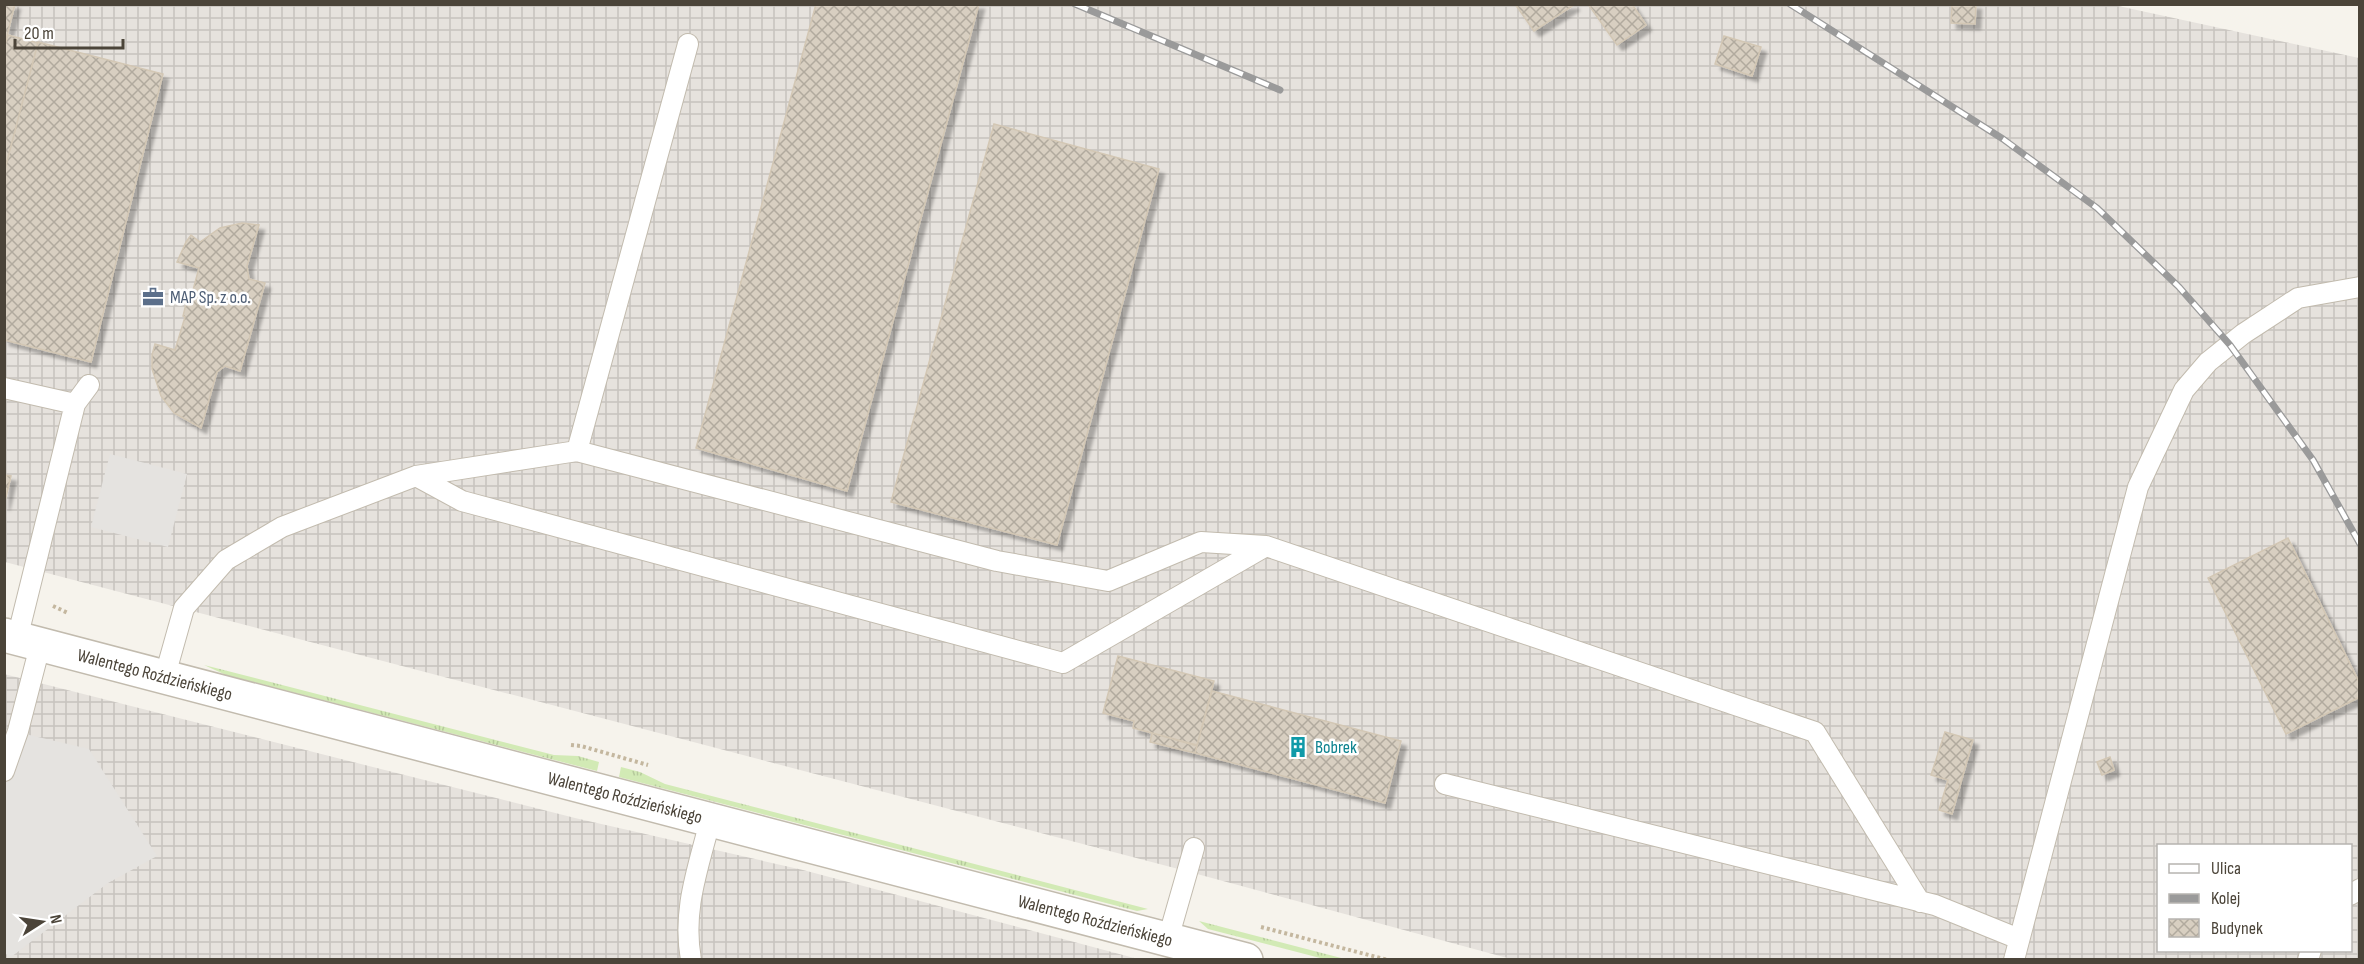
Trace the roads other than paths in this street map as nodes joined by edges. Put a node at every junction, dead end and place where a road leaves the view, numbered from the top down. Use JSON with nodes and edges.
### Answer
{"nodes":[{"id":1,"x":688,"y":44,"type":"dead end"},
{"id":2,"x":2360,"y":288,"type":"edge"},
{"id":3,"x":89,"y":385,"type":"dead end"},
{"id":4,"x":4,"y":388,"type":"edge"},
{"id":5,"x":75,"y":404,"type":"junction"},
{"id":6,"x":577,"y":451,"type":"junction"},
{"id":7,"x":416,"y":476,"type":"junction"},
{"id":8,"x":1266,"y":546,"type":"junction"},
{"id":9,"x":21,"y":640,"type":"edge"},
{"id":10,"x":164,"y":679,"type":"junction"},
{"id":11,"x":4,"y":771,"type":"edge"},
{"id":12,"x":1445,"y":784,"type":"dead end"},
{"id":13,"x":710,"y":821,"type":"junction"},
{"id":14,"x":1194,"y":848,"type":"dead end"},
{"id":15,"x":1920,"y":902,"type":"junction"},
{"id":16,"x":1168,"y":939,"type":"junction"},
{"id":17,"x":2019,"y":939,"type":"junction"},
{"id":18,"x":691,"y":960,"type":"edge"},
{"id":19,"x":1246,"y":960,"type":"edge"},
{"id":20,"x":2014,"y":960,"type":"edge"}],
"edges":[{"from":1,"to":6,"type":"lane"},
{"from":2,"to":17,"type":"lane"},
{"from":3,"to":5,"type":"lane"},
{"from":4,"to":5,"type":"lane"},
{"from":5,"to":9,"type":"lane"},
{"from":6,"to":7,"type":"lane"},
{"from":6,"to":8,"type":"lane"},
{"from":7,"to":8,"type":"lane"},
{"from":7,"to":10,"type":"lane"},
{"from":8,"to":15,"type":"lane"},
{"from":9,"to":10,"type":"street","name":"Walentego Roździeńskiego"},
{"from":9,"to":11,"type":"lane"},
{"from":10,"to":13,"type":"street","name":"Walentego Roździeńskiego"},
{"from":12,"to":15,"type":"lane"},
{"from":13,"to":16,"type":"street","name":"Walentego Roździeńskiego"},
{"from":13,"to":18,"type":"lane"},
{"from":14,"to":16,"type":"lane"},
{"from":15,"to":17,"type":"lane"},
{"from":16,"to":19,"type":"street","name":"Walentego Roździeńskiego"},
{"from":17,"to":20,"type":"lane"}]}
